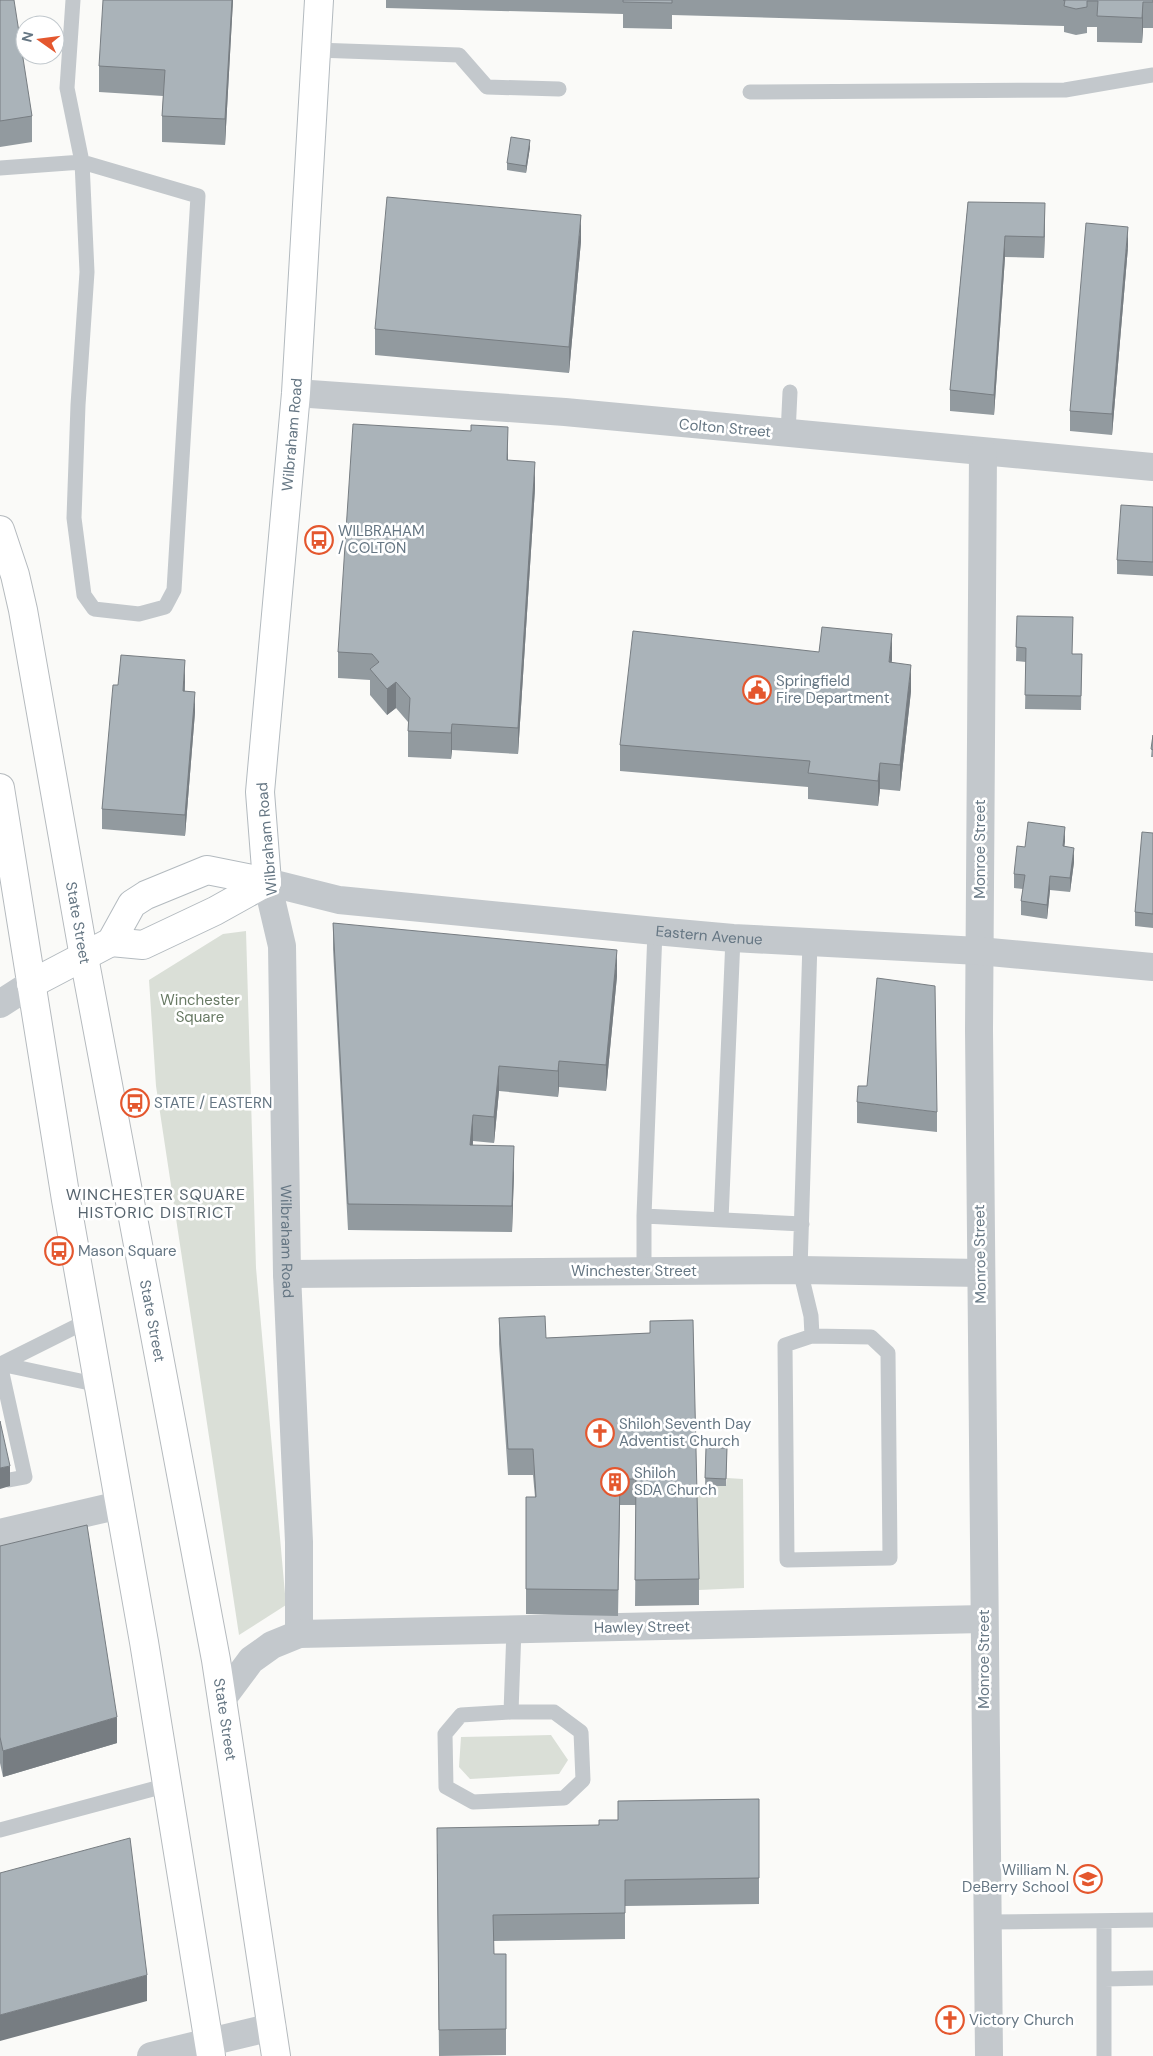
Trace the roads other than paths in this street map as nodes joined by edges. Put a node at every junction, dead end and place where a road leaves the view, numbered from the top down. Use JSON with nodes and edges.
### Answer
{"nodes":[{"id":1,"x":74,"y":0,"type":"edge"},
{"id":2,"x":319,"y":0,"type":"edge"},
{"id":3,"x":316,"y":50,"type":"junction"},
{"id":4,"x":1153,"y":75,"type":"edge"},
{"id":5,"x":559,"y":89,"type":"dead end"},
{"id":6,"x":750,"y":92,"type":"dead end"},
{"id":7,"x":82,"y":162,"type":"junction"},
{"id":8,"x":0,"y":168,"type":"edge"},
{"id":9,"x":790,"y":392,"type":"dead end"},
{"id":10,"x":296,"y":393,"type":"junction"},
{"id":11,"x":788,"y":434,"type":"junction"},
{"id":12,"x":983,"y":453,"type":"junction"},
{"id":13,"x":1153,"y":467,"type":"edge"},
{"id":14,"x":0,"y":530,"type":"edge"},
{"id":15,"x":0,"y":788,"type":"edge"},
{"id":16,"x":267,"y":882,"type":"junction"},
{"id":17,"x":654,"y":931,"type":"junction"},
{"id":18,"x":732,"y":938,"type":"junction"},
{"id":19,"x":111,"y":942,"type":"junction"},
{"id":20,"x":810,"y":942,"type":"junction"},
{"id":21,"x":979,"y":951,"type":"junction"},
{"id":22,"x":84,"y":957,"type":"junction"},
{"id":23,"x":1153,"y":967,"type":"edge"},
{"id":24,"x":31,"y":984,"type":"junction"},
{"id":25,"x":0,"y":1004,"type":"edge"},
{"id":26,"x":644,"y":1216,"type":"junction"},
{"id":27,"x":721,"y":1220,"type":"junction"},
{"id":28,"x":802,"y":1224,"type":"junction"},
{"id":29,"x":800,"y":1270,"type":"junction"},
{"id":30,"x":644,"y":1271,"type":"junction"},
{"id":31,"x":287,"y":1274,"type":"junction"},
{"id":32,"x":981,"y":1274,"type":"junction"},
{"id":33,"x":87,"y":1321,"type":"junction"},
{"id":34,"x":812,"y":1336,"type":"junction"},
{"id":35,"x":0,"y":1364,"type":"edge"},
{"id":36,"x":99,"y":1385,"type":"junction"},
{"id":37,"x":9,"y":1480,"type":"edge"},
{"id":38,"x":120,"y":1505,"type":"junction"},
{"id":39,"x":0,"y":1533,"type":"edge"},
{"id":40,"x":984,"y":1619,"type":"junction"},
{"id":41,"x":514,"y":1629,"type":"junction"},
{"id":42,"x":299,"y":1634,"type":"junction"},
{"id":43,"x":222,"y":1699,"type":"junction"},
{"id":44,"x":512,"y":1712,"type":"junction"},
{"id":45,"x":168,"y":1785,"type":"junction"},
{"id":46,"x":0,"y":1830,"type":"edge"},
{"id":47,"x":1153,"y":1920,"type":"edge"},
{"id":48,"x":1104,"y":1921,"type":"junction"},
{"id":49,"x":988,"y":1922,"type":"junction"},
{"id":50,"x":1153,"y":1978,"type":"edge"},
{"id":51,"x":1104,"y":1979,"type":"junction"},
{"id":52,"x":272,"y":2026,"type":"junction"},
{"id":53,"x":210,"y":2048,"type":"edge"},
{"id":54,"x":152,"y":2056,"type":"edge"},
{"id":55,"x":276,"y":2056,"type":"edge"},
{"id":56,"x":989,"y":2056,"type":"edge"},
{"id":57,"x":1104,"y":2056,"type":"edge"}],
"edges":[{"from":1,"to":7,"type":"lane"},
{"from":2,"to":3,"type":"main road","name":"Wilbraham Road"},
{"from":3,"to":5,"type":"lane"},
{"from":3,"to":10,"type":"main road","name":"Wilbraham Road"},
{"from":4,"to":6,"type":"lane"},
{"from":7,"to":7,"type":"lane"},
{"from":7,"to":8,"type":"lane"},
{"from":9,"to":11,"type":"lane"},
{"from":10,"to":11,"type":"street","name":"Colton Street"},
{"from":10,"to":16,"type":"main road","name":"Wilbraham Road"},
{"from":11,"to":12,"type":"street","name":"Colton Street"},
{"from":12,"to":13,"type":"street","name":"Colton Street"},
{"from":12,"to":21,"type":"street","name":"Monroe Street"},
{"from":14,"to":22,"type":"main road","name":"State Street"},
{"from":15,"to":24,"type":"main road"},
{"from":16,"to":17,"type":"street","name":"Eastern Avenue"},
{"from":16,"to":19,"type":"main road"},
{"from":16,"to":19,"type":"main road","name":"Eastern Avenue"},
{"from":16,"to":31,"type":"street","name":"Wilbraham Road"},
{"from":17,"to":18,"type":"street","name":"Eastern Avenue"},
{"from":17,"to":26,"type":"lane"},
{"from":18,"to":20,"type":"street","name":"Eastern Avenue"},
{"from":18,"to":27,"type":"lane"},
{"from":19,"to":22,"type":"main road"},
{"from":20,"to":21,"type":"street","name":"Eastern Avenue"},
{"from":20,"to":28,"type":"lane"},
{"from":21,"to":23,"type":"street","name":"Eastern Avenue"},
{"from":21,"to":32,"type":"street","name":"Monroe Street"},
{"from":22,"to":24,"type":"main road"},
{"from":22,"to":43,"type":"main road","name":"State Street"},
{"from":24,"to":25,"type":"street"},
{"from":24,"to":33,"type":"main road"},
{"from":26,"to":27,"type":"lane"},
{"from":26,"to":30,"type":"lane"},
{"from":27,"to":28,"type":"lane"},
{"from":28,"to":29,"type":"lane"},
{"from":29,"to":30,"type":"street","name":"Winchester Street"},
{"from":29,"to":32,"type":"street","name":"Winchester Street"},
{"from":29,"to":34,"type":"lane"},
{"from":30,"to":31,"type":"street","name":"Winchester Street"},
{"from":31,"to":42,"type":"street","name":"Wilbraham Road"},
{"from":32,"to":40,"type":"street","name":"Monroe Street"},
{"from":33,"to":35,"type":"lane"},
{"from":33,"to":36,"type":"main road"},
{"from":34,"to":34,"type":"lane"},
{"from":35,"to":36,"type":"lane"},
{"from":35,"to":37,"type":"lane"},
{"from":36,"to":38,"type":"main road"},
{"from":38,"to":39,"type":"street"},
{"from":38,"to":45,"type":"main road"},
{"from":40,"to":41,"type":"street","name":"Hawley Street"},
{"from":40,"to":49,"type":"street","name":"Monroe Street"},
{"from":41,"to":42,"type":"street","name":"Hawley Street"},
{"from":41,"to":44,"type":"lane"},
{"from":42,"to":43,"type":"street"},
{"from":43,"to":52,"type":"main road","name":"State Street"},
{"from":44,"to":44,"type":"lane"},
{"from":45,"to":46,"type":"lane"},
{"from":45,"to":53,"type":"main road"},
{"from":47,"to":48,"type":"lane"},
{"from":48,"to":49,"type":"lane"},
{"from":48,"to":51,"type":"lane"},
{"from":49,"to":56,"type":"street","name":"Monroe Street"},
{"from":50,"to":51,"type":"lane"},
{"from":51,"to":57,"type":"lane"},
{"from":52,"to":53,"type":"street"},
{"from":52,"to":55,"type":"main road","name":"State Street"},
{"from":53,"to":54,"type":"street"}]}
